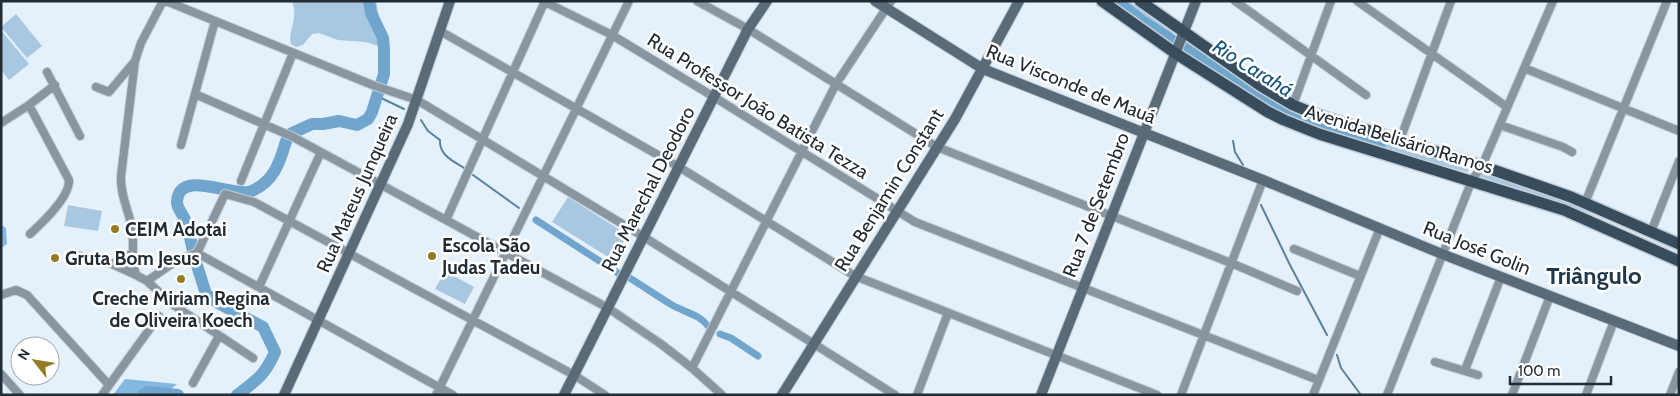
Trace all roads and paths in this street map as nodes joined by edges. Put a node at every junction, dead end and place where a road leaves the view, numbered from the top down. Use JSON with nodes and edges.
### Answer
{"nodes":[{"id":1,"x":165,"y":1,"type":"edge"},
{"id":2,"x":450,"y":1,"type":"edge"},
{"id":3,"x":544,"y":1,"type":"edge"},
{"id":4,"x":629,"y":1,"type":"edge"},
{"id":5,"x":697,"y":1,"type":"edge"},
{"id":6,"x":767,"y":1,"type":"edge"},
{"id":7,"x":876,"y":1,"type":"edge"},
{"id":8,"x":1019,"y":1,"type":"edge"},
{"id":9,"x":1102,"y":1,"type":"edge"},
{"id":10,"x":1140,"y":1,"type":"edge"},
{"id":11,"x":1196,"y":1,"type":"edge"},
{"id":12,"x":1235,"y":1,"type":"edge"},
{"id":13,"x":1332,"y":1,"type":"edge"},
{"id":14,"x":1357,"y":1,"type":"edge"},
{"id":15,"x":1451,"y":1,"type":"edge"},
{"id":16,"x":1553,"y":1,"type":"edge"},
{"id":17,"x":1667,"y":1,"type":"edge"},
{"id":18,"x":889,"y":5,"type":"edge"},
{"id":19,"x":214,"y":21,"type":"junction"},
{"id":20,"x":748,"y":29,"type":"junction"},
{"id":21,"x":440,"y":32,"type":"junction"},
{"id":22,"x":612,"y":35,"type":"junction"},
{"id":23,"x":1179,"y":43,"type":"junction"},
{"id":24,"x":293,"y":53,"type":"junction"},
{"id":25,"x":1431,"y":54,"type":"junction"},
{"id":26,"x":1311,"y":56,"type":"junction"},
{"id":27,"x":135,"y":61,"type":"junction"},
{"id":28,"x":1524,"y":68,"type":"junction"},
{"id":29,"x":983,"y":69,"type":"junction"},
{"id":30,"x":47,"y":72,"type":"dead end"},
{"id":31,"x":513,"y":73,"type":"junction"},
{"id":32,"x":836,"y":84,"type":"junction"},
{"id":33,"x":55,"y":85,"type":"junction"},
{"id":34,"x":96,"y":87,"type":"dead end"},
{"id":35,"x":195,"y":94,"type":"junction"},
{"id":36,"x":1366,"y":95,"type":"dead end"},
{"id":37,"x":714,"y":96,"type":"junction"},
{"id":38,"x":417,"y":100,"type":"junction"},
{"id":39,"x":1292,"y":105,"type":"junction"},
{"id":40,"x":28,"y":106,"type":"junction"},
{"id":41,"x":1507,"y":107,"type":"junction"},
{"id":42,"x":1623,"y":108,"type":"junction"},
{"id":43,"x":576,"y":109,"type":"junction"},
{"id":44,"x":1,"y":123,"type":"edge"},
{"id":45,"x":264,"y":124,"type":"junction"},
{"id":46,"x":1500,"y":125,"type":"junction"},
{"id":47,"x":1679,"y":131,"type":"edge"},
{"id":48,"x":1144,"y":132,"type":"junction"},
{"id":49,"x":80,"y":136,"type":"dead end"},
{"id":50,"x":482,"y":140,"type":"junction"},
{"id":51,"x":1400,"y":140,"type":"junction"},
{"id":52,"x":181,"y":145,"type":"dead end"},
{"id":53,"x":937,"y":147,"type":"junction"},
{"id":54,"x":802,"y":151,"type":"junction"},
{"id":55,"x":321,"y":152,"type":"junction"},
{"id":56,"x":1572,"y":152,"type":"dead end"},
{"id":57,"x":1679,"y":161,"type":"edge"},
{"id":58,"x":1482,"y":166,"type":"junction"},
{"id":59,"x":679,"y":167,"type":"junction"},
{"id":60,"x":543,"y":176,"type":"junction"},
{"id":61,"x":1264,"y":180,"type":"junction"},
{"id":62,"x":1472,"y":180,"type":"junction"},
{"id":63,"x":241,"y":181,"type":"dead end"},
{"id":64,"x":380,"y":184,"type":"junction"},
{"id":65,"x":1585,"y":203,"type":"junction"},
{"id":66,"x":896,"y":212,"type":"junction"},
{"id":67,"x":1111,"y":216,"type":"junction"},
{"id":68,"x":446,"y":220,"type":"junction"},
{"id":69,"x":290,"y":221,"type":"junction"},
{"id":70,"x":766,"y":221,"type":"junction"},
{"id":71,"x":1380,"y":228,"type":"junction"},
{"id":72,"x":1651,"y":232,"type":"junction"},
{"id":73,"x":30,"y":234,"type":"dead end"},
{"id":74,"x":644,"y":237,"type":"junction"},
{"id":75,"x":1679,"y":244,"type":"edge"},
{"id":76,"x":1294,"y":248,"type":"dead end"},
{"id":77,"x":198,"y":253,"type":"junction"},
{"id":78,"x":349,"y":253,"type":"junction"},
{"id":79,"x":506,"y":253,"type":"junction"},
{"id":80,"x":131,"y":254,"type":"junction"},
{"id":81,"x":1442,"y":254,"type":"junction"},
{"id":82,"x":76,"y":255,"type":"dead end"},
{"id":83,"x":1679,"y":260,"type":"edge"},
{"id":84,"x":1232,"y":263,"type":"junction"},
{"id":85,"x":112,"y":264,"type":"junction"},
{"id":86,"x":136,"y":275,"type":"junction"},
{"id":87,"x":855,"y":276,"type":"junction"},
{"id":88,"x":1360,"y":276,"type":"junction"},
{"id":89,"x":1501,"y":277,"type":"junction"},
{"id":90,"x":147,"y":281,"type":"junction"},
{"id":91,"x":259,"y":287,"type":"junction"},
{"id":92,"x":1082,"y":288,"type":"junction"},
{"id":93,"x":1298,"y":291,"type":"dead end"},
{"id":94,"x":731,"y":292,"type":"junction"},
{"id":95,"x":1,"y":295,"type":"edge"},
{"id":96,"x":1550,"y":296,"type":"junction"},
{"id":97,"x":608,"y":308,"type":"junction"},
{"id":98,"x":948,"y":313,"type":"junction"},
{"id":99,"x":158,"y":316,"type":"dead end"},
{"id":100,"x":318,"y":320,"type":"junction"},
{"id":101,"x":473,"y":320,"type":"junction"},
{"id":102,"x":1614,"y":322,"type":"junction"},
{"id":103,"x":219,"y":336,"type":"junction"},
{"id":104,"x":1203,"y":336,"type":"junction"},
{"id":105,"x":814,"y":344,"type":"junction"},
{"id":106,"x":1679,"y":346,"type":"edge"},
{"id":107,"x":1056,"y":355,"type":"junction"},
{"id":108,"x":253,"y":358,"type":"dead end"},
{"id":109,"x":1436,"y":362,"type":"dead end"},
{"id":110,"x":692,"y":368,"type":"junction"},
{"id":111,"x":1465,"y":370,"type":"junction"},
{"id":112,"x":1679,"y":372,"type":"edge"},
{"id":113,"x":1,"y":374,"type":"edge"},
{"id":114,"x":574,"y":375,"type":"junction"},
{"id":115,"x":1478,"y":375,"type":"dead end"},
{"id":116,"x":1318,"y":380,"type":"junction"},
{"id":117,"x":193,"y":383,"type":"dead end"},
{"id":118,"x":109,"y":385,"type":"junction"},
{"id":119,"x":438,"y":391,"type":"edge"},
{"id":120,"x":285,"y":392,"type":"edge"},
{"id":121,"x":18,"y":394,"type":"edge"},
{"id":122,"x":102,"y":395,"type":"edge"},
{"id":123,"x":296,"y":395,"type":"edge"},
{"id":124,"x":453,"y":395,"type":"edge"},
{"id":125,"x":564,"y":395,"type":"edge"},
{"id":126,"x":605,"y":395,"type":"edge"},
{"id":127,"x":722,"y":395,"type":"edge"},
{"id":128,"x":782,"y":395,"type":"edge"},
{"id":129,"x":895,"y":395,"type":"edge"},
{"id":130,"x":917,"y":395,"type":"edge"},
{"id":131,"x":1041,"y":395,"type":"edge"},
{"id":132,"x":1157,"y":395,"type":"edge"},
{"id":133,"x":1181,"y":395,"type":"edge"},
{"id":134,"x":1313,"y":395,"type":"edge"},
{"id":135,"x":1387,"y":395,"type":"edge"},
{"id":136,"x":1512,"y":395,"type":"edge"},
{"id":137,"x":1586,"y":395,"type":"edge"},
{"id":138,"x":1670,"y":395,"type":"edge"}],
"edges":[{"from":1,"to":19,"type":"street"},
{"from":1,"to":27,"type":"street"},
{"from":2,"to":21,"type":"street","name":"Rua Mateus Junqueira"},
{"from":3,"to":22,"type":"street","name":"Rua Professor João Batista Tezza"},
{"from":3,"to":31,"type":"street"},
{"from":4,"to":22,"type":"street"},
{"from":5,"to":20,"type":"street"},
{"from":6,"to":20,"type":"street","name":"Rua Marechal Deodoro"},
{"from":7,"to":18,"type":"street","name":"Rua Visconde de Mauá"},
{"from":8,"to":29,"type":"street","name":"Rua Benjamin Constant"},
{"from":9,"to":23,"type":"main road","name":"Avenida Belisário Ramos"},
{"from":10,"to":23,"type":"main road","name":"Avenida Belisário Ramos"},
{"from":11,"to":23,"type":"street","name":"Rua 7 de Setembro"},
{"from":12,"to":26,"type":"street"},
{"from":13,"to":26,"type":"street"},
{"from":14,"to":25,"type":"street"},
{"from":15,"to":25,"type":"street"},
{"from":16,"to":28,"type":"street"},
{"from":17,"to":42,"type":"street"},
{"from":18,"to":29,"type":"street","name":"Rua Visconde de Mauá"},
{"from":18,"to":32,"type":"street"},
{"from":19,"to":24,"type":"street"},
{"from":19,"to":35,"type":"street"},
{"from":20,"to":32,"type":"street"},
{"from":20,"to":37,"type":"street","name":"Rua Marechal Deodoro"},
{"from":21,"to":31,"type":"street"},
{"from":21,"to":38,"type":"street","name":"Rua Mateus Junqueira"},
{"from":22,"to":37,"type":"street","name":"Rua Professor João Batista Tezza"},
{"from":22,"to":43,"type":"street"},
{"from":23,"to":39,"type":"main road","name":"Avenida Belisário Ramos"},
{"from":23,"to":48,"type":"street","name":"Rua 7 de Setembro"},
{"from":23,"to":62,"type":"main road","name":"Avenida Belisário Ramos"},
{"from":24,"to":38,"type":"street"},
{"from":24,"to":45,"type":"street"},
{"from":25,"to":41,"type":"street"},
{"from":25,"to":51,"type":"street"},
{"from":26,"to":36,"type":"street"},
{"from":26,"to":39,"type":"street"},
{"from":27,"to":34,"type":"street"},
{"from":27,"to":80,"type":"street"},
{"from":28,"to":41,"type":"street"},
{"from":28,"to":42,"type":"street"},
{"from":29,"to":48,"type":"street","name":"Rua Visconde de Mauá"},
{"from":29,"to":53,"type":"street","name":"Rua Benjamin Constant"},
{"from":30,"to":33,"type":"street"},
{"from":31,"to":43,"type":"street"},
{"from":31,"to":50,"type":"street"},
{"from":32,"to":53,"type":"street"},
{"from":32,"to":54,"type":"street"},
{"from":33,"to":40,"type":"street"},
{"from":33,"to":49,"type":"street"},
{"from":35,"to":45,"type":"street"},
{"from":35,"to":52,"type":"street"},
{"from":37,"to":54,"type":"street","name":"Rua Professor João Batista Tezza"},
{"from":37,"to":59,"type":"street","name":"Rua Marechal Deodoro"},
{"from":38,"to":50,"type":"street"},
{"from":38,"to":64,"type":"street","name":"Rua Mateus Junqueira"},
{"from":39,"to":51,"type":"main road","name":"Avenida Belisário Ramos"},
{"from":40,"to":44,"type":"street"},
{"from":40,"to":73,"type":"street"},
{"from":41,"to":46,"type":"street"},
{"from":42,"to":47,"type":"street"},
{"from":42,"to":65,"type":"street"},
{"from":43,"to":59,"type":"street"},
{"from":43,"to":60,"type":"street"},
{"from":45,"to":55,"type":"street"},
{"from":45,"to":63,"type":"street"},
{"from":46,"to":56,"type":"street"},
{"from":46,"to":58,"type":"street"},
{"from":48,"to":61,"type":"street","name":"Rua Visconde de Mauá"},
{"from":48,"to":67,"type":"street","name":"Rua 7 de Setembro"},
{"from":50,"to":60,"type":"street"},
{"from":50,"to":68,"type":"street"},
{"from":51,"to":58,"type":"main road","name":"Avenida Belisário Ramos"},
{"from":53,"to":66,"type":"street","name":"Rua Benjamin Constant"},
{"from":53,"to":67,"type":"street"},
{"from":54,"to":66,"type":"street","name":"Rua Professor João Batista Tezza"},
{"from":54,"to":70,"type":"street"},
{"from":55,"to":64,"type":"street"},
{"from":55,"to":69,"type":"street"},
{"from":57,"to":72,"type":"street"},
{"from":58,"to":62,"type":"street"},
{"from":58,"to":65,"type":"main road","name":"Avenida Belisário Ramos"},
{"from":59,"to":70,"type":"street"},
{"from":59,"to":74,"type":"street","name":"Rua Marechal Deodoro"},
{"from":60,"to":74,"type":"street"},
{"from":60,"to":79,"type":"street"},
{"from":61,"to":71,"type":"street","name":"Rua José Golin"},
{"from":61,"to":84,"type":"street"},
{"from":62,"to":81,"type":"street"},
{"from":62,"to":83,"type":"main road","name":"Avenida Belisário Ramos"},
{"from":64,"to":68,"type":"street"},
{"from":64,"to":78,"type":"street","name":"Rua Mateus Junqueira"},
{"from":65,"to":72,"type":"main road","name":"Avenida Belisário Ramos"},
{"from":66,"to":87,"type":"street","name":"Rua Benjamin Constant"},
{"from":66,"to":92,"type":"street","name":"Rua Professor João Batista Tezza"},
{"from":67,"to":84,"type":"street"},
{"from":67,"to":92,"type":"street","name":"Rua 7 de Setembro"},
{"from":68,"to":79,"type":"street"},
{"from":69,"to":77,"type":"street"},
{"from":69,"to":78,"type":"street"},
{"from":69,"to":91,"type":"street"},
{"from":70,"to":87,"type":"street"},
{"from":70,"to":94,"type":"street"},
{"from":71,"to":81,"type":"street","name":"Rua José Golin"},
{"from":71,"to":88,"type":"street"},
{"from":72,"to":75,"type":"main road","name":"Avenida Belisário Ramos"},
{"from":74,"to":94,"type":"street"},
{"from":74,"to":97,"type":"street","name":"Rua Marechal Deodoro"},
{"from":76,"to":88,"type":"street"},
{"from":77,"to":90,"type":"street"},
{"from":77,"to":91,"type":"street"},
{"from":78,"to":100,"type":"street","name":"Rua Mateus Junqueira"},
{"from":78,"to":101,"type":"street"},
{"from":79,"to":97,"type":"street"},
{"from":79,"to":101,"type":"street"},
{"from":80,"to":85,"type":"street"},
{"from":80,"to":86,"type":"street"},
{"from":81,"to":89,"type":"street","name":"Rua José Golin"},
{"from":81,"to":135,"type":"street"},
{"from":82,"to":85,"type":"street"},
{"from":84,"to":93,"type":"street"},
{"from":84,"to":104,"type":"street"},
{"from":85,"to":86,"type":"street"},
{"from":86,"to":90,"type":"street"},
{"from":87,"to":98,"type":"street"},
{"from":87,"to":105,"type":"street","name":"Rua Benjamin Constant"},
{"from":88,"to":116,"type":"street"},
{"from":89,"to":96,"type":"street","name":"Rua José Golin"},
{"from":89,"to":111,"type":"street"},
{"from":90,"to":103,"type":"street"},
{"from":91,"to":100,"type":"street"},
{"from":92,"to":104,"type":"street","name":"Rua Professor João Batista Tezza"},
{"from":92,"to":107,"type":"street","name":"Rua 7 de Setembro"},
{"from":94,"to":105,"type":"street"},
{"from":94,"to":110,"type":"street"},
{"from":95,"to":118,"type":"street"},
{"from":96,"to":102,"type":"street","name":"Rua José Golin"},
{"from":96,"to":136,"type":"street"},
{"from":97,"to":110,"type":"street"},
{"from":97,"to":114,"type":"street","name":"Rua Marechal Deodoro"},
{"from":98,"to":107,"type":"street"},
{"from":98,"to":130,"type":"street"},
{"from":99,"to":118,"type":"street"},
{"from":100,"to":119,"type":"street"},
{"from":100,"to":120,"type":"street","name":"Rua Mateus Junqueira"},
{"from":101,"to":114,"type":"street"},
{"from":101,"to":119,"type":"street"},
{"from":102,"to":106,"type":"street","name":"Rua José Golin"},
{"from":102,"to":137,"type":"street"},
{"from":103,"to":108,"type":"street"},
{"from":103,"to":117,"type":"street"},
{"from":104,"to":116,"type":"street","name":"Rua Professor João Batista Tezza"},
{"from":104,"to":133,"type":"street"},
{"from":105,"to":128,"type":"street","name":"Rua Benjamin Constant"},
{"from":105,"to":129,"type":"street"},
{"from":107,"to":131,"type":"street","name":"Rua 7 de Setembro"},
{"from":107,"to":132,"type":"street"},
{"from":109,"to":111,"type":"street"},
{"from":110,"to":127,"type":"street"},
{"from":111,"to":115,"type":"street"},
{"from":112,"to":138,"type":"street"},
{"from":113,"to":121,"type":"street"},
{"from":114,"to":125,"type":"street","name":"Rua Marechal Deodoro"},
{"from":114,"to":126,"type":"street"},
{"from":116,"to":134,"type":"street"},
{"from":118,"to":122,"type":"street"},
{"from":119,"to":124,"type":"street"},
{"from":120,"to":123,"type":"street"}]}
